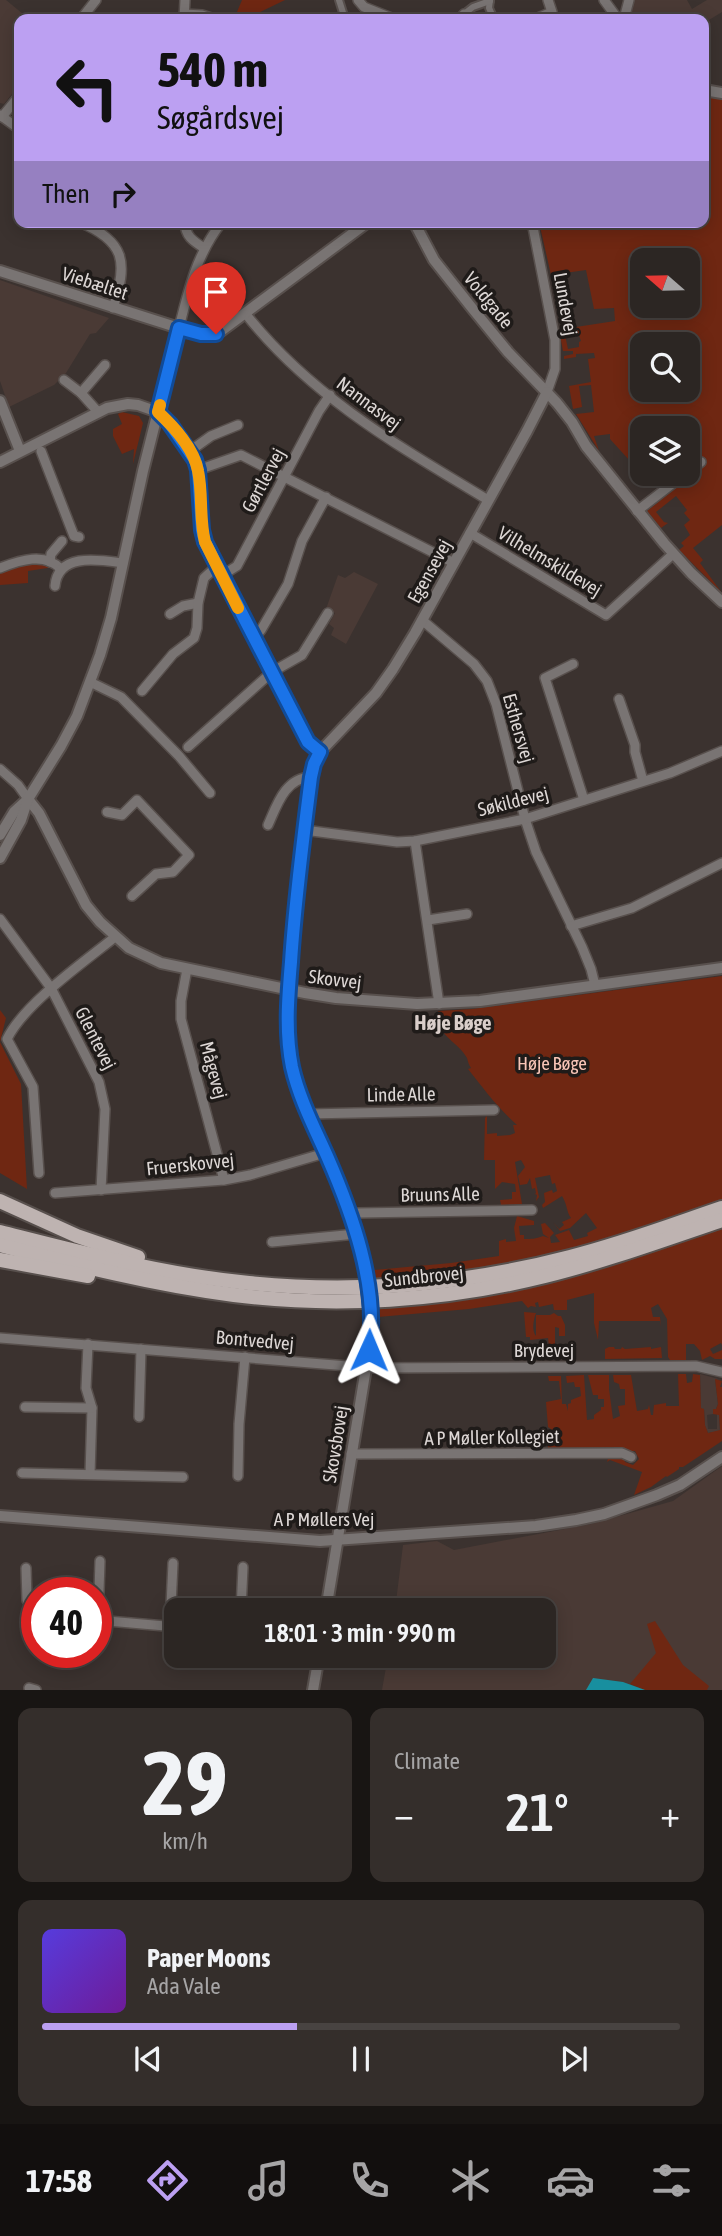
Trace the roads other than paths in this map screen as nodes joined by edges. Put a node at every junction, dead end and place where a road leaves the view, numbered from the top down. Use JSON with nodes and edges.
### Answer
{"nodes":[{"id":1,"x":96,"y":0,"type":"edge"},
{"id":2,"x":358,"y":0,"type":"edge"},
{"id":3,"x":490,"y":0,"type":"edge"},
{"id":4,"x":85,"y":14,"type":"edge"},
{"id":5,"x":382,"y":14,"type":"edge"},
{"id":6,"x":465,"y":14,"type":"edge"},
{"id":7,"x":14,"y":102,"type":"edge"},
{"id":8,"x":1,"y":116,"type":"edge"},
{"id":9,"x":92,"y":228,"type":"edge"},
{"id":10,"x":185,"y":228,"type":"edge"},
{"id":11,"x":218,"y":228,"type":"edge"},
{"id":12,"x":360,"y":228,"type":"edge"},
{"id":13,"x":417,"y":228,"type":"edge"},
{"id":14,"x":533,"y":228,"type":"edge"},
{"id":15,"x":204,"y":248,"type":"junction"},
{"id":16,"x":0,"y":271,"type":"edge"},
{"id":17,"x":113,"y":308,"type":"junction"},
{"id":18,"x":245,"y":313,"type":"junction"},
{"id":19,"x":179,"y":328,"type":"junction"},
{"id":20,"x":105,"y":365,"type":"dead end"},
{"id":21,"x":64,"y":380,"type":"dead end"},
{"id":22,"x":547,"y":391,"type":"junction"},
{"id":23,"x":81,"y":393,"type":"junction"},
{"id":24,"x":330,"y":395,"type":"junction"},
{"id":25,"x":0,"y":401,"type":"edge"},
{"id":26,"x":98,"y":412,"type":"junction"},
{"id":27,"x":158,"y":412,"type":"junction"},
{"id":28,"x":238,"y":425,"type":"dead end"},
{"id":29,"x":20,"y":451,"type":"junction"},
{"id":30,"x":41,"y":451,"type":"dead end"},
{"id":31,"x":190,"y":451,"type":"junction"},
{"id":32,"x":0,"y":461,"type":"edge"},
{"id":33,"x":198,"y":470,"type":"junction"},
{"id":34,"x":285,"y":475,"type":"junction"},
{"id":35,"x":669,"y":486,"type":"edge"},
{"id":36,"x":326,"y":497,"type":"junction"},
{"id":37,"x":488,"y":500,"type":"junction"},
{"id":38,"x":637,"y":511,"type":"junction"},
{"id":39,"x":470,"y":533,"type":"junction"},
{"id":40,"x":79,"y":537,"type":"dead end"},
{"id":41,"x":62,"y":541,"type":"dead end"},
{"id":42,"x":673,"y":554,"type":"junction"},
{"id":43,"x":50,"y":562,"type":"junction"},
{"id":44,"x":454,"y":563,"type":"junction"},
{"id":45,"x":123,"y":564,"type":"junction"},
{"id":46,"x":216,"y":567,"type":"junction"},
{"id":47,"x":0,"y":568,"type":"edge"},
{"id":48,"x":61,"y":569,"type":"junction"},
{"id":49,"x":221,"y":576,"type":"junction"},
{"id":50,"x":55,"y":586,"type":"dead end"},
{"id":51,"x":722,"y":602,"type":"edge"},
{"id":52,"x":198,"y":603,"type":"junction"},
{"id":53,"x":328,"y":613,"type":"dead end"},
{"id":54,"x":170,"y":614,"type":"dead end"},
{"id":55,"x":422,"y":620,"type":"junction"},
{"id":56,"x":253,"y":639,"type":"junction"},
{"id":57,"x":573,"y":664,"type":"dead end"},
{"id":58,"x":272,"y":673,"type":"junction"},
{"id":59,"x":90,"y":682,"type":"junction"},
{"id":60,"x":142,"y":691,"type":"dead end"},
{"id":61,"x":619,"y":699,"type":"dead end"},
{"id":62,"x":188,"y":747,"type":"dead end"},
{"id":63,"x":722,"y":751,"type":"edge"},
{"id":64,"x":320,"y":752,"type":"junction"},
{"id":65,"x":0,"y":769,"type":"edge"},
{"id":66,"x":8,"y":776,"type":"junction"},
{"id":67,"x":311,"y":777,"type":"junction"},
{"id":68,"x":643,"y":781,"type":"junction"},
{"id":69,"x":0,"y":783,"type":"edge"},
{"id":70,"x":210,"y":793,"type":"dead end"},
{"id":71,"x":28,"y":799,"type":"junction"},
{"id":72,"x":584,"y":800,"type":"junction"},
{"id":73,"x":107,"y":812,"type":"dead end"},
{"id":74,"x":525,"y":819,"type":"junction"},
{"id":75,"x":268,"y":825,"type":"dead end"},
{"id":76,"x":304,"y":830,"type":"junction"},
{"id":77,"x":0,"y":835,"type":"edge"},
{"id":78,"x":415,"y":841,"type":"junction"},
{"id":79,"x":0,"y":858,"type":"edge"},
{"id":80,"x":722,"y":863,"type":"edge"},
{"id":81,"x":132,"y":896,"type":"dead end"},
{"id":82,"x":467,"y":914,"type":"dead end"},
{"id":83,"x":0,"y":919,"type":"edge"},
{"id":84,"x":428,"y":920,"type":"junction"},
{"id":85,"x":571,"y":926,"type":"junction"},
{"id":86,"x":115,"y":937,"type":"junction"},
{"id":87,"x":722,"y":968,"type":"edge"},
{"id":88,"x":187,"y":969,"type":"junction"},
{"id":89,"x":595,"y":985,"type":"junction"},
{"id":90,"x":51,"y":988,"type":"junction"},
{"id":91,"x":288,"y":990,"type":"junction"},
{"id":92,"x":439,"y":1004,"type":"junction"},
{"id":93,"x":494,"y":1110,"type":"dead end"},
{"id":94,"x":308,"y":1114,"type":"junction"},
{"id":95,"x":325,"y":1153,"type":"junction"},
{"id":96,"x":39,"y":1173,"type":"dead end"},
{"id":97,"x":224,"y":1180,"type":"junction"},
{"id":98,"x":101,"y":1190,"type":"junction"},
{"id":99,"x":55,"y":1193,"type":"dead end"},
{"id":100,"x":0,"y":1201,"type":"edge"},
{"id":101,"x":722,"y":1208,"type":"edge"},
{"id":102,"x":531,"y":1210,"type":"dead end"},
{"id":103,"x":350,"y":1215,"type":"junction"},
{"id":104,"x":722,"y":1220,"type":"edge"},
{"id":105,"x":0,"y":1232,"type":"edge"},
{"id":106,"x":356,"y":1234,"type":"junction"},
{"id":107,"x":272,"y":1242,"type":"dead end"},
{"id":108,"x":0,"y":1245,"type":"edge"},
{"id":109,"x":0,"y":1261,"type":"edge"},
{"id":110,"x":350,"y":1288,"type":"junction"},
{"id":111,"x":249,"y":1297,"type":"junction"},
{"id":112,"x":0,"y":1338,"type":"edge"},
{"id":113,"x":88,"y":1344,"type":"junction"},
{"id":114,"x":141,"y":1349,"type":"junction"},
{"id":115,"x":245,"y":1357,"type":"junction"},
{"id":116,"x":366,"y":1367,"type":"junction"},
{"id":117,"x":722,"y":1372,"type":"edge"},
{"id":118,"x":25,"y":1407,"type":"dead end"},
{"id":119,"x":92,"y":1408,"type":"junction"},
{"id":120,"x":139,"y":1417,"type":"dead end"},
{"id":121,"x":722,"y":1451,"type":"edge"},
{"id":122,"x":351,"y":1454,"type":"junction"},
{"id":123,"x":631,"y":1457,"type":"dead end"},
{"id":124,"x":722,"y":1457,"type":"edge"},
{"id":125,"x":22,"y":1473,"type":"dead end"},
{"id":126,"x":90,"y":1474,"type":"junction"},
{"id":127,"x":238,"y":1476,"type":"dead end"},
{"id":128,"x":183,"y":1477,"type":"dead end"},
{"id":129,"x":644,"y":1499,"type":"junction"},
{"id":130,"x":0,"y":1516,"type":"edge"},
{"id":131,"x":337,"y":1541,"type":"junction"},
{"id":132,"x":100,"y":1561,"type":"dead end"},
{"id":133,"x":173,"y":1563,"type":"dead end"},
{"id":134,"x":26,"y":1567,"type":"dead end"},
{"id":135,"x":243,"y":1567,"type":"dead end"},
{"id":136,"x":26,"y":1577,"type":"edge"},
{"id":137,"x":99,"y":1577,"type":"edge"},
{"id":138,"x":173,"y":1598,"type":"edge"},
{"id":139,"x":241,"y":1598,"type":"edge"},
{"id":140,"x":328,"y":1598,"type":"edge"},
{"id":141,"x":112,"y":1621,"type":"edge"},
{"id":142,"x":164,"y":1626,"type":"edge"},
{"id":143,"x":316,"y":1668,"type":"edge"},
{"id":144,"x":313,"y":1690,"type":"edge"}],
"edges":[{"from":1,"to":4,"type":"street"},
{"from":2,"to":5,"type":"street"},
{"from":3,"to":6,"type":"street"},
{"from":7,"to":8,"type":"street"},
{"from":9,"to":17,"type":"street"},
{"from":10,"to":15,"type":"street"},
{"from":11,"to":15,"type":"street"},
{"from":12,"to":18,"type":"street","name":"Viebæltet"},
{"from":13,"to":22,"type":"street","name":"Voldgade"},
{"from":14,"to":22,"type":"street","name":"Lundevej"},
{"from":15,"to":19,"type":"street"},
{"from":16,"to":17,"type":"street","name":"Viebæltet"},
{"from":17,"to":19,"type":"street","name":"Viebæltet"},
{"from":18,"to":19,"type":"street","name":"Viebæltet"},
{"from":18,"to":24,"type":"street","name":"Nannasvej"},
{"from":19,"to":27,"type":"street"},
{"from":20,"to":23,"type":"street"},
{"from":21,"to":23,"type":"street"},
{"from":22,"to":37,"type":"street","name":"Egensevej"},
{"from":22,"to":38,"type":"street","name":"Voldgade"},
{"from":23,"to":26,"type":"street"},
{"from":24,"to":34,"type":"street","name":"Gørtlervej"},
{"from":24,"to":37,"type":"street","name":"Nannasvej"},
{"from":25,"to":29,"type":"street"},
{"from":26,"to":27,"type":"street"},
{"from":26,"to":29,"type":"street"},
{"from":27,"to":31,"type":"street"},
{"from":27,"to":45,"type":"street"},
{"from":28,"to":31,"type":"street"},
{"from":29,"to":32,"type":"street"},
{"from":30,"to":40,"type":"street"},
{"from":31,"to":33,"type":"street"},
{"from":33,"to":34,"type":"street"},
{"from":33,"to":46,"type":"street"},
{"from":34,"to":36,"type":"street"},
{"from":34,"to":49,"type":"street","name":"Gørtlervej"},
{"from":35,"to":38,"type":"street"},
{"from":36,"to":44,"type":"street"},
{"from":36,"to":56,"type":"street"},
{"from":37,"to":39,"type":"street","name":"Egensevej"},
{"from":38,"to":42,"type":"street","name":"Voldgade"},
{"from":39,"to":42,"type":"street","name":"Vilhelmskildevej"},
{"from":39,"to":44,"type":"street","name":"Egensevej"},
{"from":41,"to":43,"type":"street"},
{"from":42,"to":51,"type":"street","name":"Voldgade"},
{"from":43,"to":47,"type":"street"},
{"from":43,"to":48,"type":"street"},
{"from":44,"to":55,"type":"street","name":"Egensevej"},
{"from":45,"to":48,"type":"street"},
{"from":45,"to":59,"type":"street"},
{"from":46,"to":49,"type":"street"},
{"from":46,"to":52,"type":"street"},
{"from":48,"to":50,"type":"street"},
{"from":49,"to":56,"type":"street"},
{"from":52,"to":54,"type":"street"},
{"from":52,"to":60,"type":"street"},
{"from":53,"to":58,"type":"street"},
{"from":55,"to":64,"type":"street","name":"Egensevej"},
{"from":55,"to":74,"type":"street","name":"Esthersvej"},
{"from":56,"to":58,"type":"street"},
{"from":57,"to":72,"type":"street"},
{"from":58,"to":62,"type":"street"},
{"from":58,"to":64,"type":"street"},
{"from":59,"to":70,"type":"street"},
{"from":59,"to":71,"type":"street"},
{"from":61,"to":68,"type":"street"},
{"from":63,"to":68,"type":"street","name":"Søkildevej"},
{"from":64,"to":67,"type":"street","name":"Skovsbovej"},
{"from":65,"to":66,"type":"street"},
{"from":66,"to":69,"type":"street"},
{"from":66,"to":71,"type":"street"},
{"from":67,"to":75,"type":"street"},
{"from":67,"to":76,"type":"street","name":"Skovsbovej"},
{"from":68,"to":72,"type":"street","name":"Søkildevej"},
{"from":71,"to":77,"type":"street"},
{"from":71,"to":79,"type":"street"},
{"from":71,"to":86,"type":"street","name":"Skovvej"},
{"from":72,"to":74,"type":"street","name":"Søkildevej"},
{"from":73,"to":81,"type":"street"},
{"from":74,"to":78,"type":"street","name":"Søkildevej"},
{"from":74,"to":85,"type":"street","name":"Esthersvej"},
{"from":76,"to":78,"type":"street","name":"Søkildevej"},
{"from":76,"to":91,"type":"street","name":"Skovsbovej"},
{"from":78,"to":84,"type":"street"},
{"from":80,"to":85,"type":"street"},
{"from":82,"to":84,"type":"street"},
{"from":83,"to":90,"type":"street","name":"Glentevej"},
{"from":84,"to":92,"type":"street"},
{"from":85,"to":89,"type":"street","name":"Esthersvej"},
{"from":86,"to":88,"type":"street","name":"Skovvej"},
{"from":86,"to":90,"type":"street"},
{"from":87,"to":89,"type":"street","name":"Skovvej"},
{"from":88,"to":91,"type":"street","name":"Skovvej"},
{"from":88,"to":97,"type":"street","name":"Mågevej"},
{"from":89,"to":92,"type":"street","name":"Skovvej"},
{"from":90,"to":96,"type":"street"},
{"from":90,"to":98,"type":"street","name":"Glentevej"},
{"from":91,"to":92,"type":"street","name":"Skovvej"},
{"from":91,"to":94,"type":"street","name":"Skovsbovej"},
{"from":93,"to":94,"type":"street","name":"Linde Alle"},
{"from":94,"to":95,"type":"street","name":"Skovsbovej"},
{"from":95,"to":97,"type":"street","name":"Fruerskovvej"},
{"from":95,"to":103,"type":"street","name":"Skovsbovej"},
{"from":97,"to":98,"type":"street","name":"Fruerskovvej"},
{"from":98,"to":99,"type":"street","name":"Fruerskovvej"},
{"from":100,"to":110,"type":"main road"},
{"from":101,"to":110,"type":"main road","name":"Sundbrovej"},
{"from":102,"to":103,"type":"street","name":"Bruuns Alle"},
{"from":103,"to":106,"type":"street","name":"Skovsbovej"},
{"from":104,"to":111,"type":"main road","name":"Sundbrovej"},
{"from":105,"to":110,"type":"main road","name":"Sundbrovej"},
{"from":106,"to":107,"type":"street"},
{"from":106,"to":116,"type":"street","name":"Skovsbovej","bridge":true},
{"from":108,"to":111,"type":"main road","name":"Sundbrovej"},
{"from":109,"to":111,"type":"main road"},
{"from":112,"to":113,"type":"street","name":"Bontvedvej"},
{"from":113,"to":114,"type":"street","name":"Bontvedvej"},
{"from":113,"to":119,"type":"street"},
{"from":114,"to":115,"type":"street","name":"Bontvedvej"},
{"from":114,"to":120,"type":"street"},
{"from":115,"to":116,"type":"street","name":"Bontvedvej"},
{"from":115,"to":127,"type":"street"},
{"from":116,"to":117,"type":"street","name":"Brydevej"},
{"from":116,"to":122,"type":"street","name":"Skovsbovej"},
{"from":118,"to":119,"type":"street"},
{"from":119,"to":126,"type":"street"},
{"from":121,"to":129,"type":"street","name":"A P Møllers Vej"},
{"from":122,"to":123,"type":"street","name":"A P Møller Kollegiet"},
{"from":122,"to":131,"type":"street","name":"Skovsbovej"},
{"from":124,"to":129,"type":"street","name":"A P Møllers Vej"},
{"from":125,"to":126,"type":"street"},
{"from":126,"to":128,"type":"street"},
{"from":129,"to":131,"type":"street","name":"A P Møllers Vej"},
{"from":130,"to":131,"type":"street","name":"A P Møllers Vej"},
{"from":131,"to":140,"type":"street","name":"Skovsbovej"},
{"from":132,"to":137,"type":"street"},
{"from":133,"to":138,"type":"street"},
{"from":134,"to":136,"type":"street"},
{"from":135,"to":139,"type":"street"},
{"from":141,"to":142,"type":"street"},
{"from":143,"to":144,"type":"street"}]}
